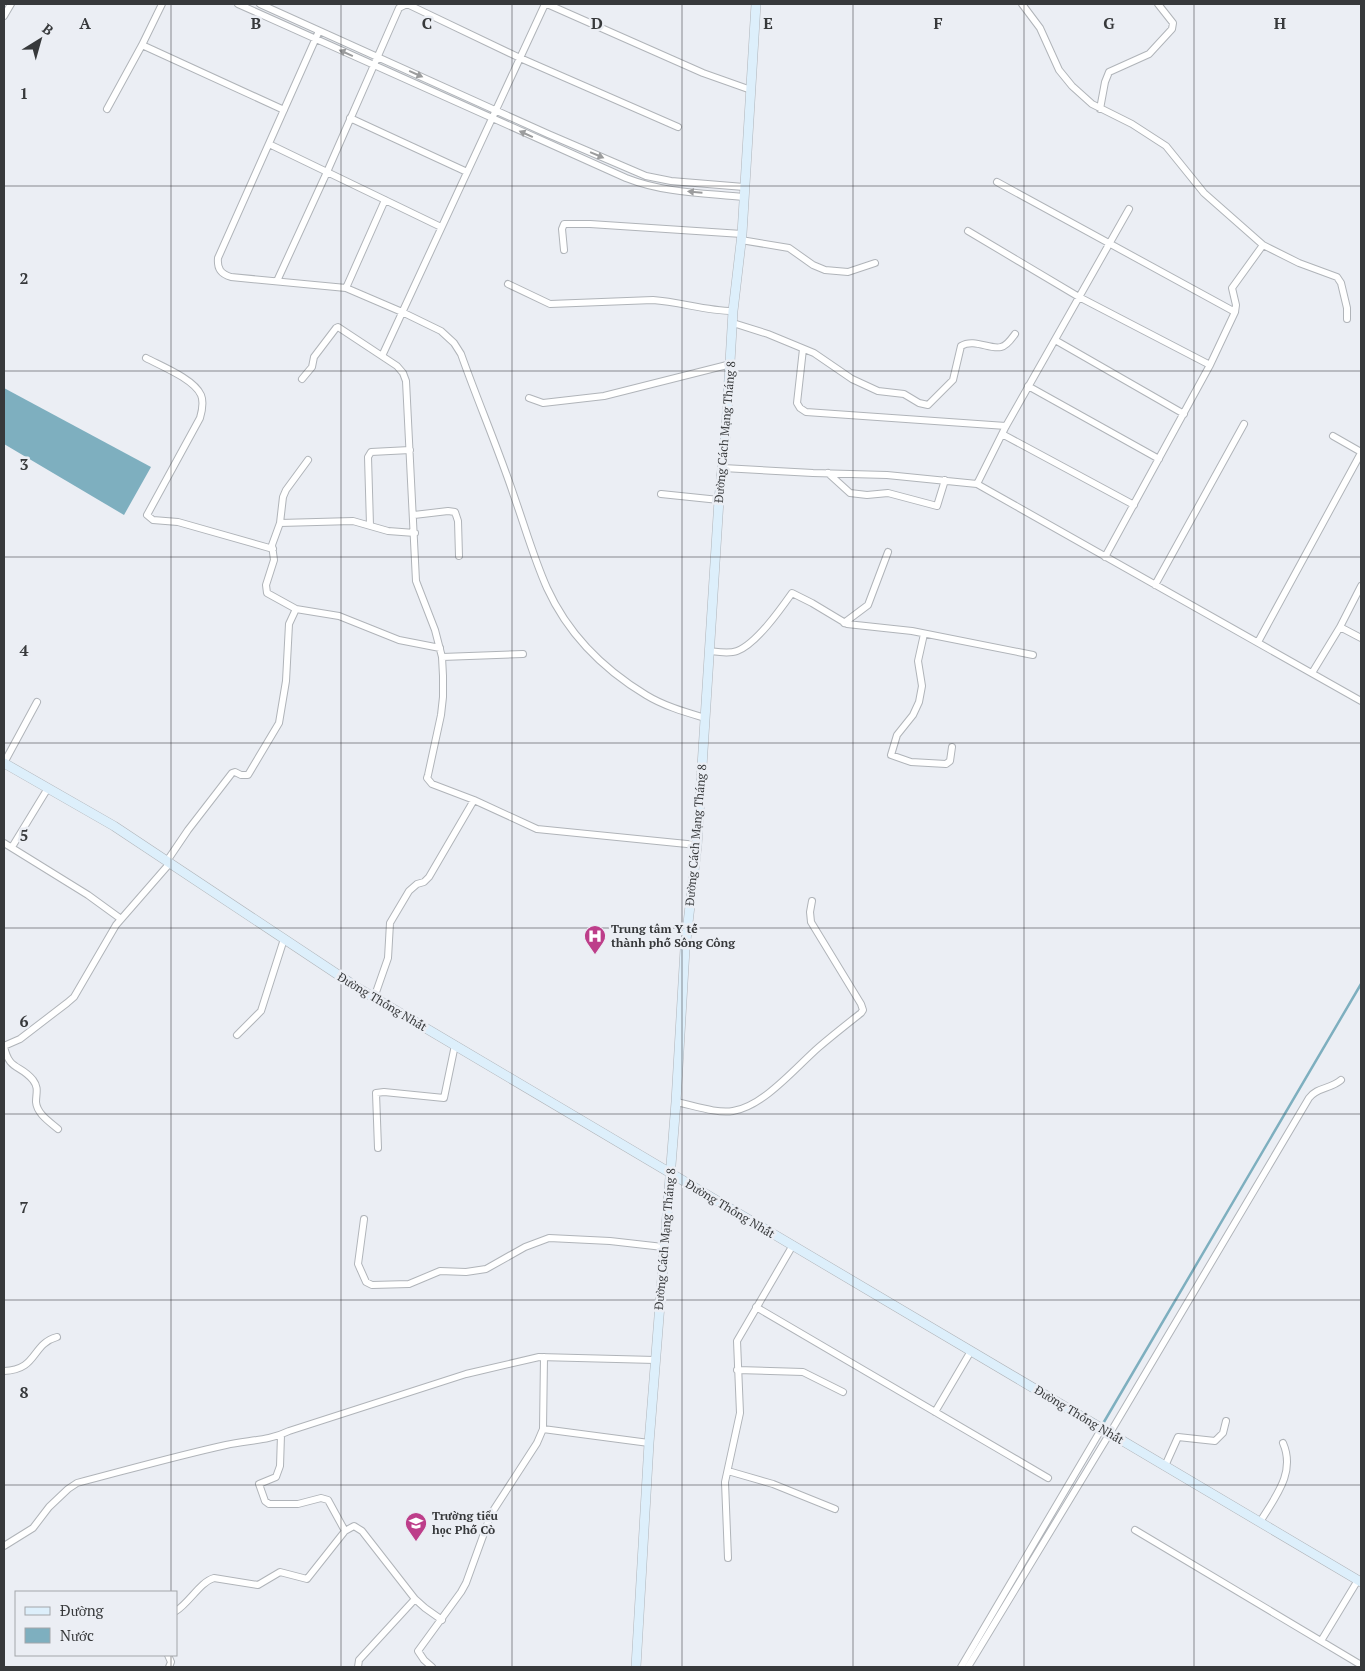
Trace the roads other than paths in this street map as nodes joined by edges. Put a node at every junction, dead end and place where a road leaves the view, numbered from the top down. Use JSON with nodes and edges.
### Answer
{"nodes":[{"id":1,"x":11,"y":4,"type":"edge"},
{"id":2,"x":162,"y":4,"type":"edge"},
{"id":3,"x":238,"y":4,"type":"edge"},
{"id":4,"x":260,"y":4,"type":"edge"},
{"id":5,"x":546,"y":4,"type":"edge"},
{"id":6,"x":756,"y":4,"type":"edge"},
{"id":7,"x":1022,"y":4,"type":"edge"},
{"id":8,"x":1158,"y":4,"type":"edge"},
{"id":9,"x":4,"y":16,"type":"edge"},
{"id":10,"x":319,"y":30,"type":"junction"},
{"id":11,"x":316,"y":39,"type":"junction"},
{"id":12,"x":142,"y":45,"type":"junction"},
{"id":13,"x":377,"y":57,"type":"junction"},
{"id":14,"x":520,"y":58,"type":"junction"},
{"id":15,"x":374,"y":66,"type":"junction"},
{"id":16,"x":751,"y":90,"type":"junction"},
{"id":17,"x":107,"y":109,"type":"dead end"},
{"id":18,"x":1100,"y":109,"type":"junction"},
{"id":19,"x":284,"y":110,"type":"junction"},
{"id":20,"x":496,"y":110,"type":"junction"},
{"id":21,"x":350,"y":118,"type":"junction"},
{"id":22,"x":492,"y":119,"type":"junction"},
{"id":23,"x":678,"y":127,"type":"dead end"},
{"id":24,"x":548,"y":134,"type":"junction"},
{"id":25,"x":544,"y":142,"type":"junction"},
{"id":26,"x":268,"y":144,"type":"junction"},
{"id":27,"x":327,"y":172,"type":"junction"},
{"id":28,"x":467,"y":172,"type":"junction"},
{"id":29,"x":997,"y":182,"type":"dead end"},
{"id":30,"x":744,"y":192,"type":"junction"},
{"id":31,"x":385,"y":200,"type":"junction"},
{"id":32,"x":1129,"y":210,"type":"dead end"},
{"id":33,"x":442,"y":227,"type":"junction"},
{"id":34,"x":968,"y":232,"type":"dead end"},
{"id":35,"x":741,"y":237,"type":"junction"},
{"id":36,"x":1110,"y":244,"type":"junction"},
{"id":37,"x":1263,"y":245,"type":"junction"},
{"id":38,"x":564,"y":250,"type":"dead end"},
{"id":39,"x":874,"y":263,"type":"dead end"},
{"id":40,"x":277,"y":281,"type":"junction"},
{"id":41,"x":508,"y":284,"type":"dead end"},
{"id":42,"x":346,"y":288,"type":"junction"},
{"id":43,"x":1079,"y":297,"type":"junction"},
{"id":44,"x":733,"y":311,"type":"junction"},
{"id":45,"x":402,"y":312,"type":"junction"},
{"id":46,"x":1235,"y":312,"type":"junction"},
{"id":47,"x":1347,"y":319,"type":"dead end"},
{"id":48,"x":733,"y":323,"type":"junction"},
{"id":49,"x":1015,"y":334,"type":"dead end"},
{"id":50,"x":1055,"y":340,"type":"junction"},
{"id":51,"x":804,"y":349,"type":"junction"},
{"id":52,"x":382,"y":356,"type":"junction"},
{"id":53,"x":146,"y":358,"type":"dead end"},
{"id":54,"x":731,"y":364,"type":"junction"},
{"id":55,"x":1210,"y":365,"type":"junction"},
{"id":56,"x":302,"y":379,"type":"dead end"},
{"id":57,"x":1028,"y":386,"type":"junction"},
{"id":58,"x":529,"y":398,"type":"dead end"},
{"id":59,"x":1184,"y":414,"type":"junction"},
{"id":60,"x":1244,"y":424,"type":"dead end"},
{"id":61,"x":1006,"y":426,"type":"junction"},
{"id":62,"x":1002,"y":434,"type":"junction"},
{"id":63,"x":1332,"y":436,"type":"dead end"},
{"id":64,"x":410,"y":450,"type":"junction"},
{"id":65,"x":1361,"y":452,"type":"edge"},
{"id":66,"x":1158,"y":459,"type":"junction"},
{"id":67,"x":308,"y":460,"type":"dead end"},
{"id":68,"x":723,"y":468,"type":"junction"},
{"id":69,"x":828,"y":473,"type":"junction"},
{"id":70,"x":945,"y":480,"type":"junction"},
{"id":71,"x":977,"y":484,"type":"junction"},
{"id":72,"x":661,"y":494,"type":"dead end"},
{"id":73,"x":719,"y":500,"type":"junction"},
{"id":74,"x":1134,"y":505,"type":"junction"},
{"id":75,"x":414,"y":515,"type":"junction"},
{"id":76,"x":280,"y":523,"type":"junction"},
{"id":77,"x":370,"y":525,"type":"junction"},
{"id":78,"x":415,"y":533,"type":"junction"},
{"id":79,"x":272,"y":548,"type":"junction"},
{"id":80,"x":888,"y":552,"type":"dead end"},
{"id":81,"x":459,"y":556,"type":"dead end"},
{"id":82,"x":1105,"y":557,"type":"junction"},
{"id":83,"x":1155,"y":585,"type":"junction"},
{"id":84,"x":1361,"y":586,"type":"edge"},
{"id":85,"x":296,"y":609,"type":"junction"},
{"id":86,"x":844,"y":623,"type":"junction"},
{"id":87,"x":1340,"y":626,"type":"junction"},
{"id":88,"x":924,"y":634,"type":"junction"},
{"id":89,"x":1361,"y":638,"type":"edge"},
{"id":90,"x":1258,"y":642,"type":"junction"},
{"id":91,"x":440,"y":648,"type":"junction"},
{"id":92,"x":710,"y":651,"type":"junction"},
{"id":93,"x":523,"y":654,"type":"dead end"},
{"id":94,"x":1033,"y":655,"type":"dead end"},
{"id":95,"x":442,"y":657,"type":"junction"},
{"id":96,"x":1312,"y":673,"type":"junction"},
{"id":97,"x":1361,"y":701,"type":"edge"},
{"id":98,"x":37,"y":702,"type":"dead end"},
{"id":99,"x":705,"y":718,"type":"junction"},
{"id":100,"x":952,"y":747,"type":"dead end"},
{"id":101,"x":4,"y":763,"type":"edge"},
{"id":102,"x":48,"y":788,"type":"junction"},
{"id":103,"x":474,"y":800,"type":"junction"},
{"id":104,"x":4,"y":843,"type":"edge"},
{"id":105,"x":697,"y":845,"type":"junction"},
{"id":106,"x":12,"y":847,"type":"junction"},
{"id":107,"x":168,"y":862,"type":"junction"},
{"id":108,"x":812,"y":901,"type":"dead end"},
{"id":109,"x":121,"y":918,"type":"junction"},
{"id":110,"x":284,"y":939,"type":"junction"},
{"id":111,"x":374,"y":998,"type":"junction"},
{"id":112,"x":236,"y":1035,"type":"dead end"},
{"id":113,"x":455,"y":1045,"type":"junction"},
{"id":114,"x":4,"y":1046,"type":"edge"},
{"id":115,"x":1341,"y":1080,"type":"dead end"},
{"id":116,"x":676,"y":1102,"type":"junction"},
{"id":117,"x":58,"y":1129,"type":"dead end"},
{"id":118,"x":378,"y":1148,"type":"dead end"},
{"id":119,"x":670,"y":1173,"type":"junction"},
{"id":120,"x":364,"y":1219,"type":"dead end"},
{"id":121,"x":793,"y":1245,"type":"junction"},
{"id":122,"x":663,"y":1248,"type":"junction"},
{"id":123,"x":756,"y":1308,"type":"junction"},
{"id":124,"x":57,"y":1337,"type":"dead end"},
{"id":125,"x":971,"y":1351,"type":"junction"},
{"id":126,"x":544,"y":1357,"type":"junction"},
{"id":127,"x":655,"y":1360,"type":"junction"},
{"id":128,"x":737,"y":1370,"type":"junction"},
{"id":129,"x":4,"y":1371,"type":"edge"},
{"id":130,"x":843,"y":1392,"type":"dead end"},
{"id":131,"x":935,"y":1412,"type":"junction"},
{"id":132,"x":1226,"y":1421,"type":"dead end"},
{"id":133,"x":543,"y":1429,"type":"junction"},
{"id":134,"x":1106,"y":1430,"type":"junction"},
{"id":135,"x":281,"y":1435,"type":"junction"},
{"id":136,"x":648,"y":1443,"type":"junction"},
{"id":137,"x":1283,"y":1443,"type":"dead end"},
{"id":138,"x":1165,"y":1466,"type":"junction"},
{"id":139,"x":728,"y":1471,"type":"junction"},
{"id":140,"x":1048,"y":1478,"type":"dead end"},
{"id":141,"x":835,"y":1508,"type":"dead end"},
{"id":142,"x":1260,"y":1522,"type":"junction"},
{"id":143,"x":1135,"y":1530,"type":"dead end"},
{"id":144,"x":345,"y":1531,"type":"junction"},
{"id":145,"x":4,"y":1546,"type":"edge"},
{"id":146,"x":728,"y":1558,"type":"dead end"},
{"id":147,"x":1359,"y":1581,"type":"edge"},
{"id":148,"x":415,"y":1599,"type":"junction"},
{"id":149,"x":178,"y":1610,"type":"edge"},
{"id":150,"x":442,"y":1620,"type":"junction"},
{"id":151,"x":1321,"y":1641,"type":"junction"},
{"id":152,"x":169,"y":1656,"type":"edge"},
{"id":153,"x":1361,"y":1665,"type":"edge"},
{"id":154,"x":169,"y":1667,"type":"edge"},
{"id":155,"x":358,"y":1667,"type":"edge"},
{"id":156,"x":432,"y":1667,"type":"edge"},
{"id":157,"x":636,"y":1667,"type":"edge"},
{"id":158,"x":961,"y":1667,"type":"edge"},
{"id":159,"x":968,"y":1667,"type":"edge"}],
"edges":[{"from":1,"to":9,"type":"street"},
{"from":2,"to":12,"type":"street"},
{"from":3,"to":11,"type":"street"},
{"from":4,"to":10,"type":"street"},
{"from":5,"to":14,"type":"street"},
{"from":5,"to":16,"type":"street"},
{"from":6,"to":16,"type":"street","name":"Đường Cách Mạng Tháng 8"},
{"from":7,"to":18,"type":"street"},
{"from":8,"to":18,"type":"street"},
{"from":10,"to":11,"type":"street"},
{"from":10,"to":13,"type":"street"},
{"from":15,"to":11,"type":"street","one_way":true},
{"from":11,"to":19,"type":"street"},
{"from":12,"to":17,"type":"street"},
{"from":12,"to":19,"type":"street"},
{"from":13,"to":14,"type":"street"},
{"from":13,"to":15,"type":"street"},
{"from":13,"to":20,"type":"street","one_way":true},
{"from":14,"to":20,"type":"street"},
{"from":14,"to":23,"type":"street"},
{"from":15,"to":21,"type":"street"},
{"from":15,"to":22,"type":"street"},
{"from":16,"to":30,"type":"street","name":"Đường Cách Mạng Tháng 8"},
{"from":18,"to":37,"type":"street"},
{"from":19,"to":26,"type":"street"},
{"from":20,"to":22,"type":"street"},
{"from":20,"to":24,"type":"street"},
{"from":21,"to":27,"type":"street"},
{"from":21,"to":28,"type":"street"},
{"from":25,"to":22,"type":"street","one_way":true},
{"from":22,"to":28,"type":"street"},
{"from":24,"to":25,"type":"street"},
{"from":24,"to":30,"type":"street","one_way":true},
{"from":30,"to":25,"type":"street","one_way":true},
{"from":26,"to":27,"type":"street"},
{"from":26,"to":40,"type":"street"},
{"from":27,"to":31,"type":"street"},
{"from":27,"to":40,"type":"street"},
{"from":28,"to":33,"type":"street"},
{"from":29,"to":36,"type":"street"},
{"from":30,"to":35,"type":"street","name":"Đường Cách Mạng Tháng 8"},
{"from":31,"to":33,"type":"street"},
{"from":31,"to":42,"type":"street"},
{"from":32,"to":36,"type":"street"},
{"from":33,"to":45,"type":"street"},
{"from":34,"to":43,"type":"street"},
{"from":35,"to":38,"type":"street"},
{"from":35,"to":39,"type":"street"},
{"from":35,"to":44,"type":"street","name":"Đường Cách Mạng Tháng 8"},
{"from":36,"to":43,"type":"street"},
{"from":36,"to":46,"type":"street"},
{"from":37,"to":46,"type":"street"},
{"from":37,"to":47,"type":"street"},
{"from":40,"to":42,"type":"street"},
{"from":41,"to":44,"type":"street"},
{"from":42,"to":45,"type":"street"},
{"from":43,"to":50,"type":"street"},
{"from":43,"to":55,"type":"street"},
{"from":44,"to":48,"type":"street","name":"Đường Cách Mạng Tháng 8"},
{"from":45,"to":52,"type":"street"},
{"from":45,"to":99,"type":"street"},
{"from":46,"to":55,"type":"street"},
{"from":48,"to":51,"type":"street"},
{"from":48,"to":54,"type":"street","name":"Đường Cách Mạng Tháng 8"},
{"from":49,"to":51,"type":"street"},
{"from":50,"to":57,"type":"street"},
{"from":50,"to":59,"type":"street"},
{"from":51,"to":61,"type":"street"},
{"from":52,"to":56,"type":"street"},
{"from":52,"to":64,"type":"street"},
{"from":53,"to":79,"type":"street"},
{"from":54,"to":58,"type":"street"},
{"from":54,"to":68,"type":"street","name":"Đường Cách Mạng Tháng 8"},
{"from":55,"to":59,"type":"street"},
{"from":57,"to":61,"type":"street"},
{"from":57,"to":66,"type":"street"},
{"from":59,"to":66,"type":"street"},
{"from":60,"to":83,"type":"street"},
{"from":61,"to":62,"type":"street"},
{"from":62,"to":71,"type":"street"},
{"from":62,"to":74,"type":"street"},
{"from":63,"to":65,"type":"street"},
{"from":64,"to":75,"type":"street"},
{"from":64,"to":77,"type":"street"},
{"from":65,"to":90,"type":"street"},
{"from":66,"to":74,"type":"street"},
{"from":67,"to":76,"type":"street"},
{"from":68,"to":69,"type":"street"},
{"from":68,"to":73,"type":"street","name":"Đường Cách Mạng Tháng 8"},
{"from":69,"to":70,"type":"street"},
{"from":69,"to":70,"type":"street"},
{"from":70,"to":71,"type":"street"},
{"from":71,"to":82,"type":"street"},
{"from":72,"to":73,"type":"street"},
{"from":73,"to":92,"type":"street","name":"Đường Cách Mạng Tháng 8"},
{"from":74,"to":82,"type":"street"},
{"from":75,"to":78,"type":"street"},
{"from":75,"to":81,"type":"street"},
{"from":76,"to":77,"type":"street"},
{"from":76,"to":79,"type":"street"},
{"from":77,"to":78,"type":"street"},
{"from":78,"to":91,"type":"street"},
{"from":79,"to":85,"type":"street"},
{"from":80,"to":86,"type":"street"},
{"from":82,"to":83,"type":"street"},
{"from":83,"to":90,"type":"street"},
{"from":84,"to":87,"type":"street"},
{"from":85,"to":91,"type":"street"},
{"from":85,"to":107,"type":"street"},
{"from":86,"to":88,"type":"street"},
{"from":86,"to":92,"type":"street"},
{"from":87,"to":89,"type":"street"},
{"from":87,"to":96,"type":"street"},
{"from":88,"to":94,"type":"street"},
{"from":88,"to":100,"type":"street"},
{"from":90,"to":96,"type":"street"},
{"from":91,"to":95,"type":"street"},
{"from":92,"to":99,"type":"street","name":"Đường Cách Mạng Tháng 8"},
{"from":93,"to":95,"type":"street"},
{"from":95,"to":103,"type":"street"},
{"from":96,"to":97,"type":"street"},
{"from":98,"to":101,"type":"street"},
{"from":99,"to":105,"type":"street","name":"Đường Cách Mạng Tháng 8"},
{"from":101,"to":102,"type":"street","name":"Đường Thống Nhất"},
{"from":102,"to":106,"type":"street"},
{"from":102,"to":107,"type":"street","name":"Đường Thống Nhất"},
{"from":103,"to":105,"type":"street"},
{"from":103,"to":111,"type":"street"},
{"from":104,"to":106,"type":"street"},
{"from":105,"to":116,"type":"street","name":"Đường Cách Mạng Tháng 8"},
{"from":106,"to":109,"type":"street"},
{"from":107,"to":109,"type":"street"},
{"from":107,"to":110,"type":"street","name":"Đường Thống Nhất"},
{"from":108,"to":116,"type":"street"},
{"from":109,"to":114,"type":"street"},
{"from":110,"to":111,"type":"street","name":"Đường Thống Nhất"},
{"from":110,"to":112,"type":"street"},
{"from":111,"to":113,"type":"street","name":"Đường Thống Nhất"},
{"from":113,"to":118,"type":"street"},
{"from":113,"to":119,"type":"street","name":"Đường Thống Nhất"},
{"from":114,"to":117,"type":"street"},
{"from":115,"to":134,"type":"street"},
{"from":116,"to":119,"type":"street","name":"Đường Cách Mạng Tháng 8"},
{"from":119,"to":121,"type":"street","name":"Đường Thống Nhất"},
{"from":119,"to":122,"type":"street","name":"Đường Cách Mạng Tháng 8"},
{"from":120,"to":122,"type":"street"},
{"from":121,"to":123,"type":"street"},
{"from":121,"to":125,"type":"street","name":"Đường Thống Nhất"},
{"from":122,"to":127,"type":"street","name":"Đường Cách Mạng Tháng 8"},
{"from":123,"to":128,"type":"street"},
{"from":123,"to":131,"type":"street"},
{"from":124,"to":129,"type":"street"},
{"from":125,"to":131,"type":"street"},
{"from":125,"to":134,"type":"street","name":"Đường Thống Nhất"},
{"from":126,"to":127,"type":"street"},
{"from":126,"to":133,"type":"street"},
{"from":126,"to":135,"type":"street"},
{"from":127,"to":136,"type":"street","name":"Đường Cách Mạng Tháng 8"},
{"from":128,"to":130,"type":"street"},
{"from":128,"to":139,"type":"street"},
{"from":131,"to":140,"type":"street"},
{"from":132,"to":138,"type":"street"},
{"from":133,"to":136,"type":"street"},
{"from":133,"to":150,"type":"street"},
{"from":134,"to":138,"type":"street","name":"Đường Thống Nhất"},
{"from":134,"to":158,"type":"street"},
{"from":134,"to":159,"type":"street"},
{"from":135,"to":144,"type":"street"},
{"from":135,"to":145,"type":"street"},
{"from":136,"to":157,"type":"street","name":"Đường Cách Mạng Tháng 8"},
{"from":137,"to":142,"type":"street"},
{"from":138,"to":142,"type":"street","name":"Đường Thống Nhất"},
{"from":139,"to":141,"type":"street"},
{"from":139,"to":146,"type":"street"},
{"from":142,"to":147,"type":"street","name":"Đường Thống Nhất"},
{"from":143,"to":151,"type":"street"},
{"from":144,"to":148,"type":"street"},
{"from":144,"to":149,"type":"street"},
{"from":147,"to":151,"type":"street"},
{"from":148,"to":150,"type":"street"},
{"from":148,"to":155,"type":"street"},
{"from":150,"to":156,"type":"street"},
{"from":151,"to":153,"type":"street"},
{"from":152,"to":154,"type":"street"}]}
